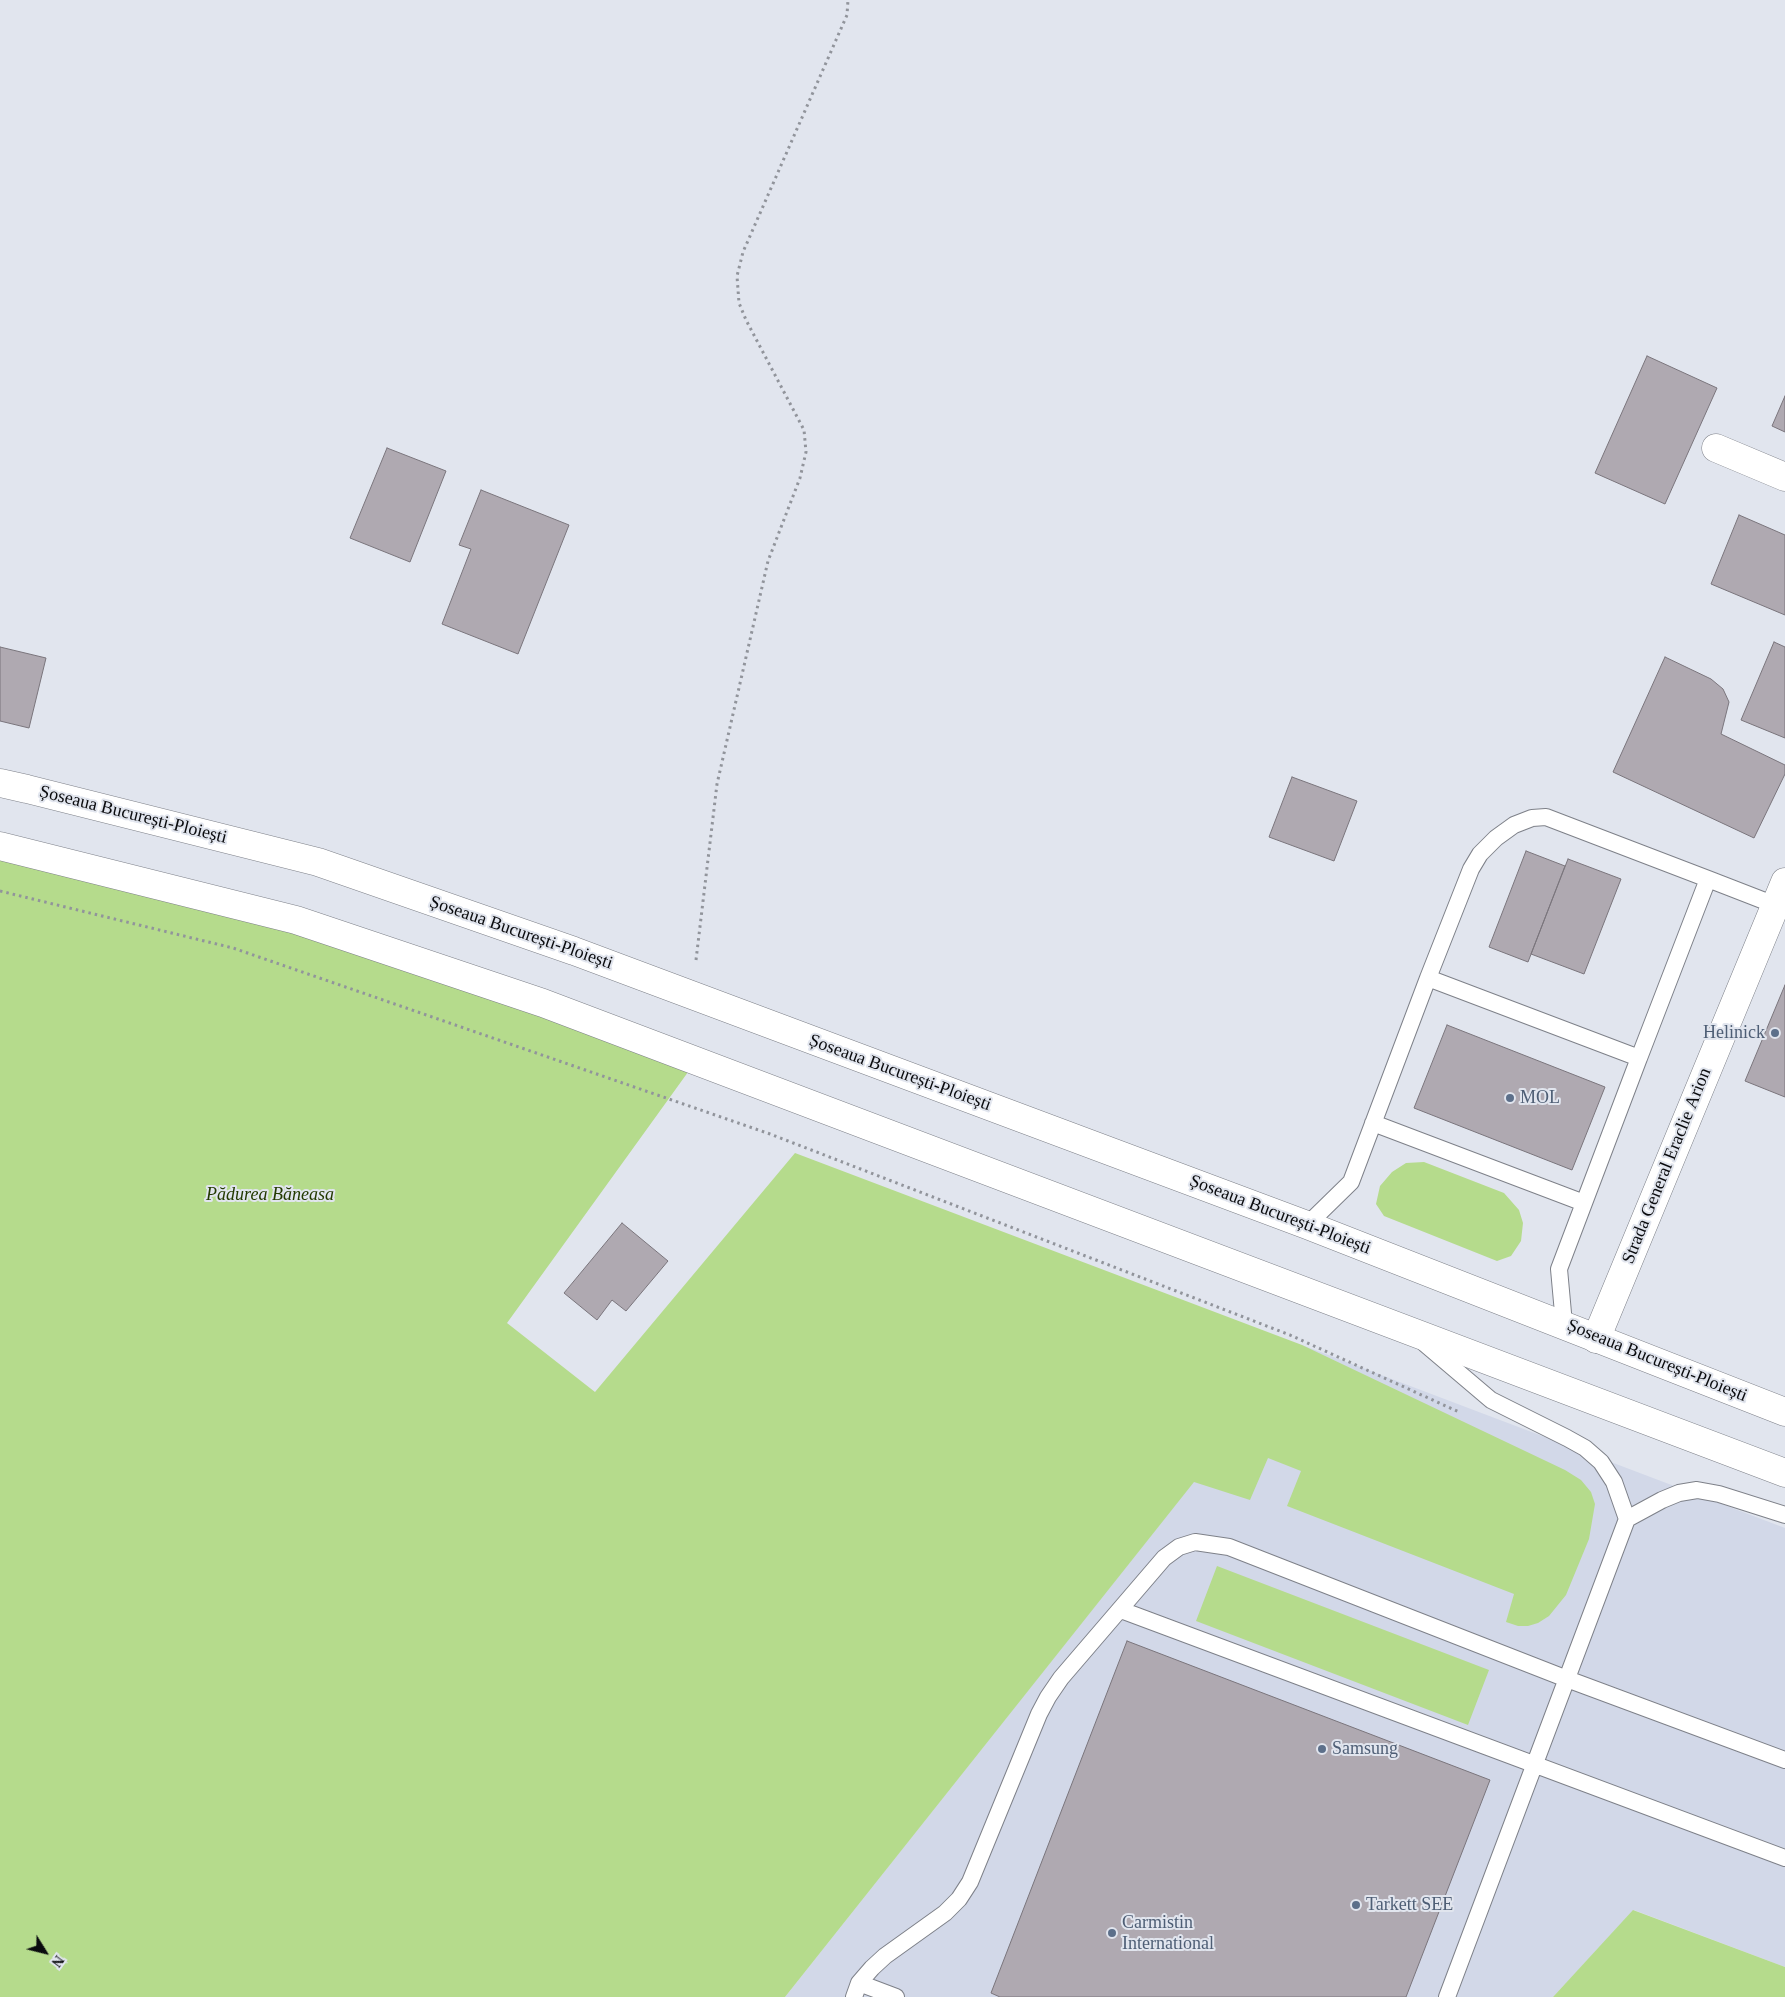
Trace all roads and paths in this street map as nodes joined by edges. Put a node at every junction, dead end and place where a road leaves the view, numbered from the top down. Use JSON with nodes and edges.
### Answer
{"nodes":[{"id":1,"x":848,"y":0,"type":"edge"},
{"id":2,"x":1716,"y":448,"type":"dead end"},
{"id":3,"x":1785,"y":477,"type":"edge"},
{"id":4,"x":0,"y":783,"type":"edge"},
{"id":5,"x":0,"y":846,"type":"edge"},
{"id":6,"x":1708,"y":879,"type":"junction"},
{"id":7,"x":0,"y":891,"type":"edge"},
{"id":8,"x":1780,"y":894,"type":"edge"},
{"id":9,"x":1428,"y":978,"type":"junction"},
{"id":10,"x":692,"y":996,"type":"junction"},
{"id":11,"x":1639,"y":1058,"type":"junction"},
{"id":12,"x":1373,"y":1123,"type":"junction"},
{"id":13,"x":1584,"y":1203,"type":"junction"},
{"id":14,"x":1307,"y":1225,"type":"junction"},
{"id":15,"x":1564,"y":1324,"type":"junction"},
{"id":16,"x":1410,"y":1331,"type":"junction"},
{"id":17,"x":1596,"y":1339,"type":"junction"},
{"id":18,"x":1785,"y":1412,"type":"edge"},
{"id":19,"x":1462,"y":1414,"type":"dead end"},
{"id":20,"x":1785,"y":1473,"type":"edge"},
{"id":21,"x":1785,"y":1515,"type":"edge"},
{"id":22,"x":1627,"y":1519,"type":"junction"},
{"id":23,"x":1121,"y":1610,"type":"junction"},
{"id":24,"x":1567,"y":1679,"type":"junction"},
{"id":25,"x":1785,"y":1760,"type":"edge"},
{"id":26,"x":1535,"y":1764,"type":"junction"},
{"id":27,"x":1785,"y":1858,"type":"edge"},
{"id":28,"x":857,"y":1990,"type":"edge"},
{"id":29,"x":896,"y":1997,"type":"edge"},
{"id":30,"x":1447,"y":1997,"type":"edge"}],
"edges":[{"from":1,"to":10,"type":"path"},
{"from":2,"to":3,"type":"main road"},
{"from":4,"to":10,"type":"main road","name":"Șoseaua București-Ploiești"},
{"from":5,"to":16,"type":"main road"},
{"from":6,"to":8,"type":"lane"},
{"from":6,"to":9,"type":"lane"},
{"from":6,"to":11,"type":"lane"},
{"from":7,"to":19,"type":"path"},
{"from":8,"to":17,"type":"main road","name":"Strada General Eraclie Arion"},
{"from":9,"to":11,"type":"lane"},
{"from":9,"to":12,"type":"lane"},
{"from":10,"to":14,"type":"main road","name":"Șoseaua București-Ploiești"},
{"from":11,"to":13,"type":"lane"},
{"from":12,"to":13,"type":"lane"},
{"from":12,"to":14,"type":"lane"},
{"from":13,"to":15,"type":"lane"},
{"from":14,"to":15,"type":"main road","name":"Șoseaua București-Ploiești"},
{"from":15,"to":17,"type":"main road","name":"Șoseaua București-Ploiești"},
{"from":16,"to":20,"type":"main road"},
{"from":16,"to":22,"type":"lane"},
{"from":17,"to":18,"type":"main road","name":"Șoseaua București-Ploiești"},
{"from":21,"to":22,"type":"lane"},
{"from":22,"to":24,"type":"lane"},
{"from":23,"to":24,"type":"lane"},
{"from":23,"to":26,"type":"lane"},
{"from":23,"to":28,"type":"lane"},
{"from":24,"to":25,"type":"lane"},
{"from":24,"to":26,"type":"lane"},
{"from":26,"to":27,"type":"lane"},
{"from":26,"to":30,"type":"lane"},
{"from":28,"to":29,"type":"lane"}]}
